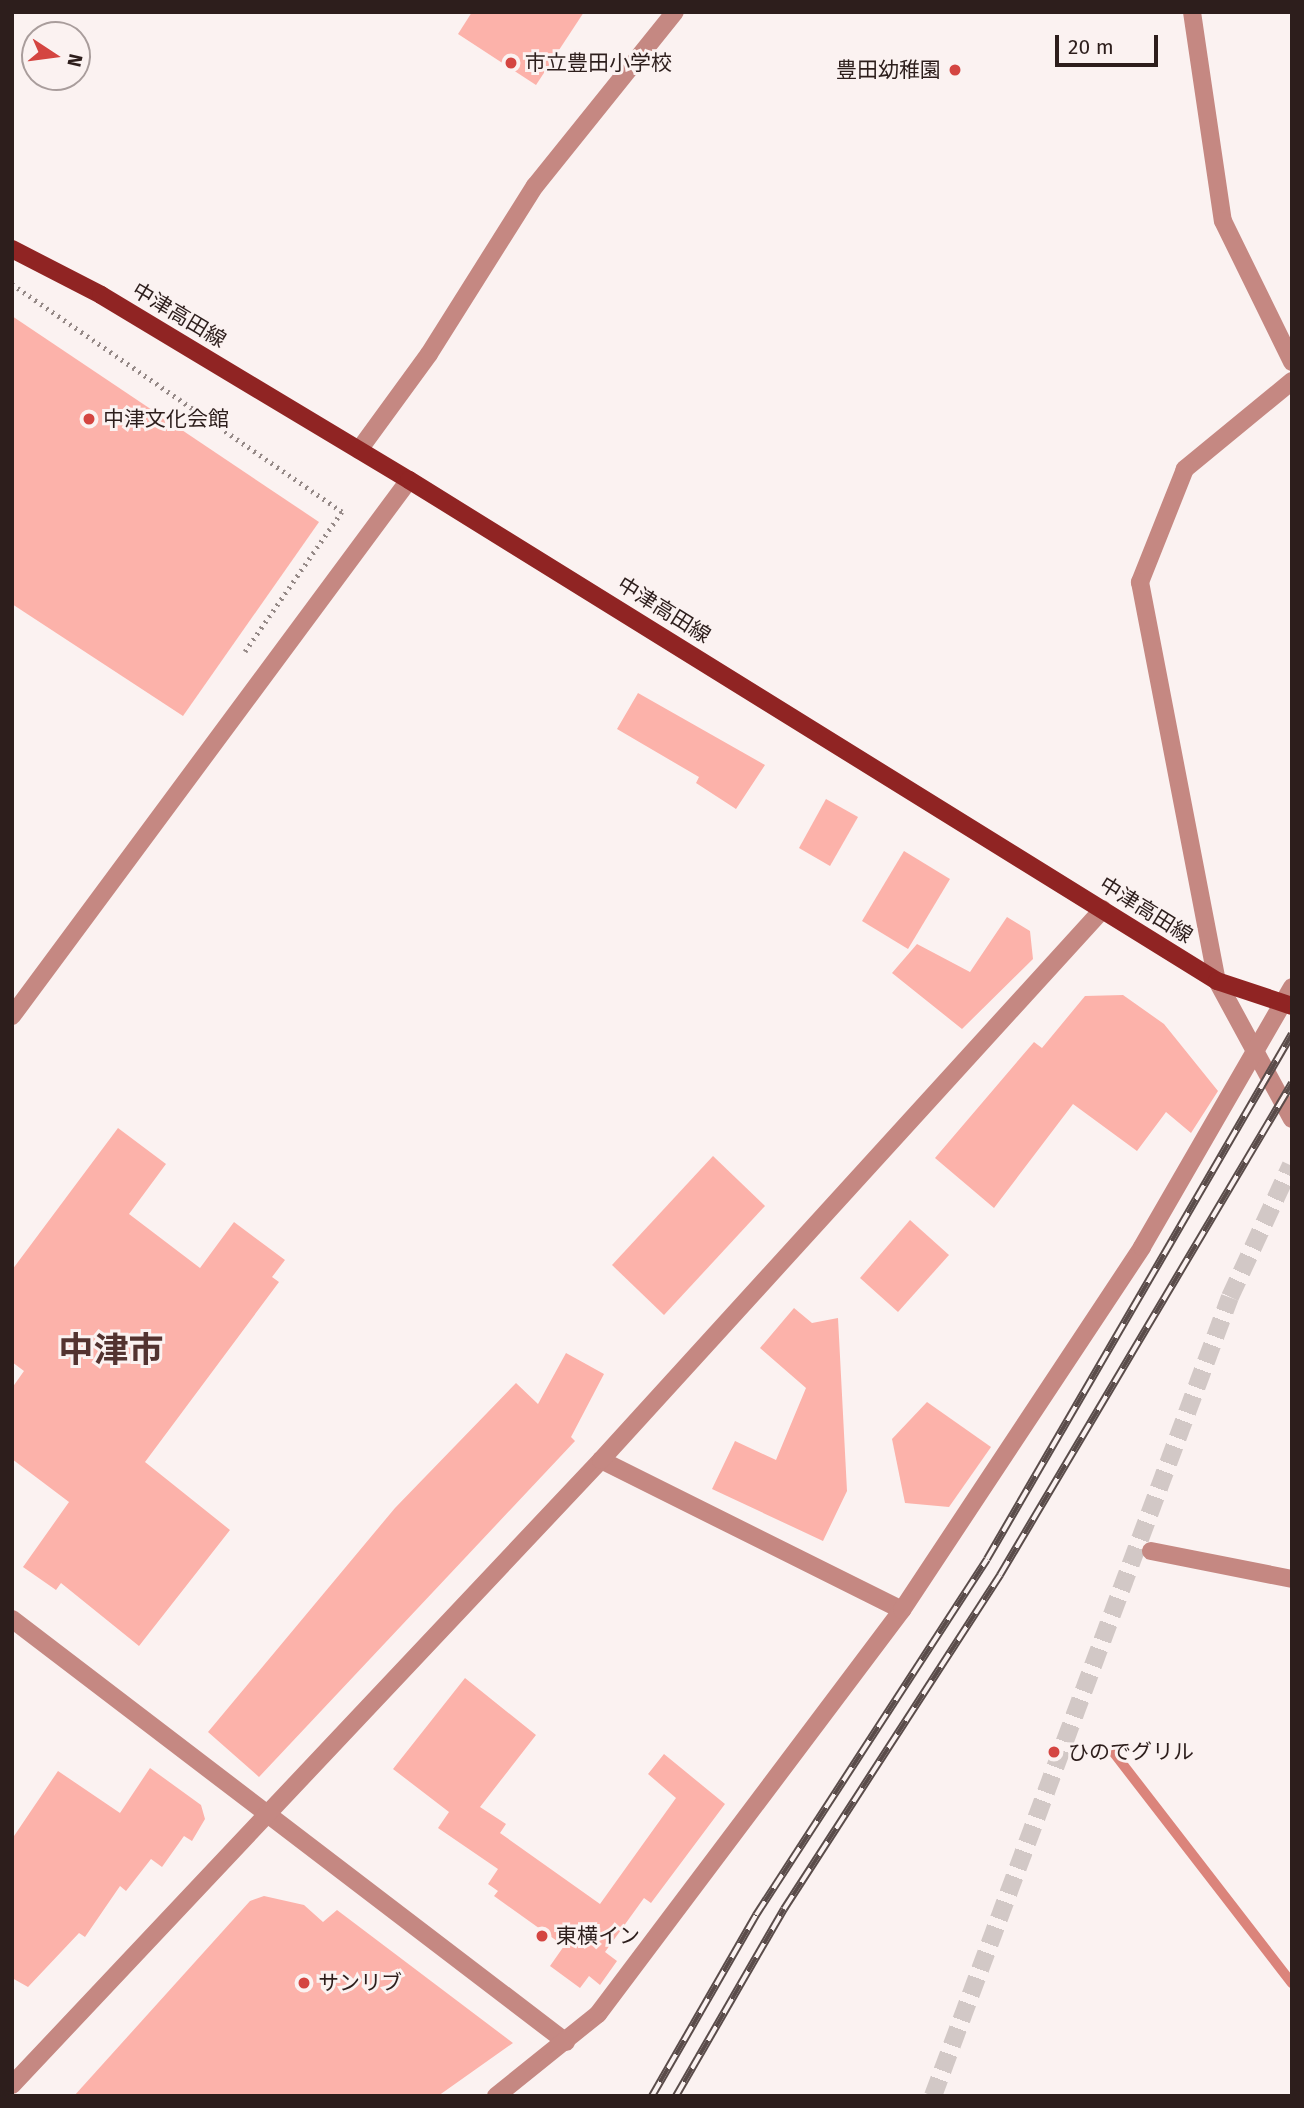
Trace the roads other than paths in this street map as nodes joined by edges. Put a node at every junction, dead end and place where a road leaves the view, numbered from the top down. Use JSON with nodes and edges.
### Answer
{"nodes":[{"id":1,"x":675,"y":12,"type":"edge"},
{"id":2,"x":1192,"y":12,"type":"edge"},
{"id":3,"x":12,"y":249,"type":"edge"},
{"id":4,"x":1292,"y":362,"type":"edge"},
{"id":5,"x":1292,"y":381,"type":"edge"},
{"id":6,"x":359,"y":450,"type":"junction"},
{"id":7,"x":409,"y":480,"type":"junction"},
{"id":8,"x":1103,"y":909,"type":"junction"},
{"id":9,"x":1217,"y":981,"type":"junction"},
{"id":10,"x":1292,"y":987,"type":"edge"},
{"id":11,"x":1287,"y":1005,"type":"edge"},
{"id":12,"x":12,"y":1016,"type":"edge"},
{"id":13,"x":1254,"y":1055,"type":"junction"},
{"id":14,"x":1292,"y":1119,"type":"edge"},
{"id":15,"x":601,"y":1460,"type":"junction"},
{"id":16,"x":1151,"y":1551,"type":"dead end"},
{"id":17,"x":1292,"y":1579,"type":"edge"},
{"id":18,"x":902,"y":1610,"type":"junction"},
{"id":19,"x":12,"y":1619,"type":"edge"},
{"id":20,"x":269,"y":1815,"type":"junction"},
{"id":21,"x":566,"y":2042,"type":"junction"},
{"id":22,"x":12,"y":2085,"type":"edge"},
{"id":23,"x":496,"y":2096,"type":"edge"}],
"edges":[{"from":1,"to":6,"type":"street"},
{"from":2,"to":4,"type":"street"},
{"from":3,"to":6,"type":"main road","name":"中津高田線"},
{"from":5,"to":9,"type":"street"},
{"from":6,"to":7,"type":"main road","name":"中津高田線"},
{"from":7,"to":8,"type":"main road","name":"中津高田線"},
{"from":7,"to":12,"type":"street"},
{"from":8,"to":9,"type":"main road","name":"中津高田線"},
{"from":8,"to":15,"type":"street"},
{"from":9,"to":11,"type":"main road","name":"中津高田線"},
{"from":9,"to":13,"type":"street"},
{"from":10,"to":11,"type":"street"},
{"from":11,"to":13,"type":"street"},
{"from":13,"to":14,"type":"street"},
{"from":13,"to":18,"type":"street"},
{"from":15,"to":18,"type":"street"},
{"from":15,"to":20,"type":"street"},
{"from":16,"to":17,"type":"street"},
{"from":18,"to":21,"type":"street"},
{"from":19,"to":20,"type":"street"},
{"from":20,"to":21,"type":"street"},
{"from":20,"to":22,"type":"street"},
{"from":21,"to":23,"type":"street"}]}
